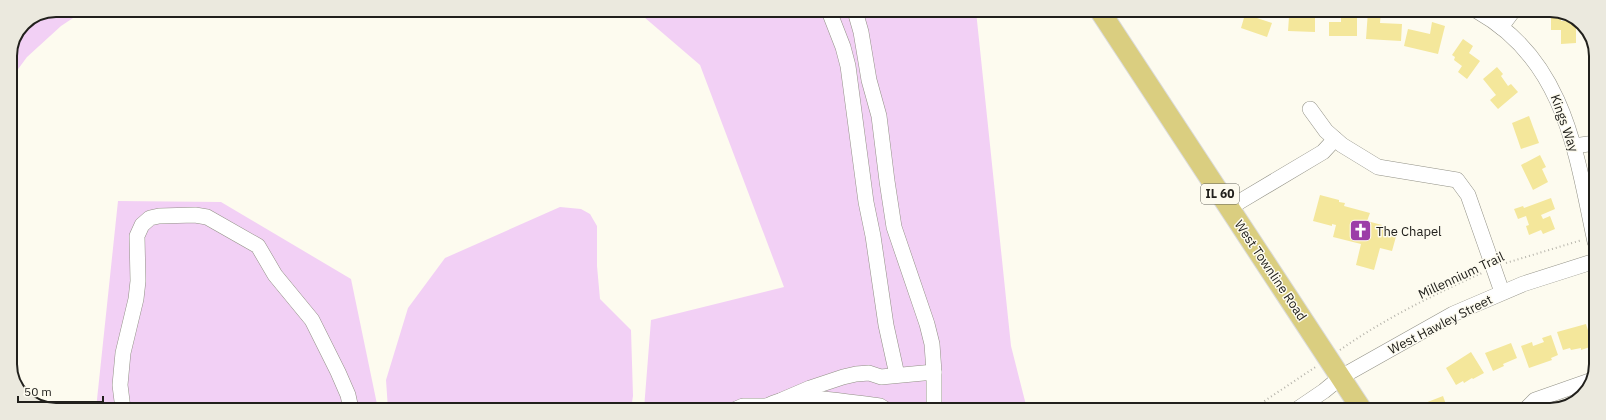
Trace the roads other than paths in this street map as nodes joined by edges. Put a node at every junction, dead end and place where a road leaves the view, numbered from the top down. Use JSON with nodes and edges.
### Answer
{"nodes":[{"id":1,"x":831,"y":17,"type":"edge"},
{"id":2,"x":857,"y":17,"type":"edge"},
{"id":3,"x":1104,"y":17,"type":"edge"},
{"id":4,"x":1487,"y":17,"type":"edge"},
{"id":5,"x":1508,"y":17,"type":"edge"},
{"id":6,"x":1500,"y":27,"type":"junction"},
{"id":7,"x":1310,"y":109,"type":"dead end"},
{"id":8,"x":1335,"y":139,"type":"junction"},
{"id":9,"x":1589,"y":144,"type":"edge"},
{"id":10,"x":1574,"y":146,"type":"junction"},
{"id":11,"x":1229,"y":208,"type":"junction"},
{"id":12,"x":1589,"y":213,"type":"edge"},
{"id":13,"x":1589,"y":263,"type":"edge"},
{"id":14,"x":1502,"y":292,"type":"junction"},
{"id":15,"x":934,"y":372,"type":"junction"},
{"id":16,"x":897,"y":375,"type":"junction"},
{"id":17,"x":1340,"y":377,"type":"junction"},
{"id":18,"x":1585,"y":383,"type":"edge"},
{"id":19,"x":782,"y":400,"type":"junction"},
{"id":20,"x":122,"y":403,"type":"edge"},
{"id":21,"x":350,"y":403,"type":"edge"},
{"id":22,"x":775,"y":403,"type":"edge"},
{"id":23,"x":851,"y":403,"type":"edge"},
{"id":24,"x":934,"y":403,"type":"edge"},
{"id":25,"x":1306,"y":403,"type":"edge"},
{"id":26,"x":1357,"y":403,"type":"edge"},
{"id":27,"x":1532,"y":403,"type":"edge"}],
"edges":[{"from":1,"to":16,"type":"street"},
{"from":2,"to":15,"type":"street"},
{"from":3,"to":11,"type":"main road","name":"West Townline Road","number":"IL 60"},
{"from":4,"to":6,"type":"street","name":"Kings Way"},
{"from":5,"to":6,"type":"street"},
{"from":6,"to":10,"type":"street","name":"Kings Way"},
{"from":7,"to":8,"type":"street"},
{"from":8,"to":11,"type":"street"},
{"from":8,"to":14,"type":"street"},
{"from":9,"to":10,"type":"street"},
{"from":10,"to":12,"type":"street","name":"Kings Way"},
{"from":11,"to":17,"type":"main road","name":"West Townline Road","number":"IL 60"},
{"from":13,"to":14,"type":"street","name":"West Hawley Street"},
{"from":14,"to":17,"type":"street","name":"West Hawley Street"},
{"from":15,"to":16,"type":"street"},
{"from":15,"to":24,"type":"street"},
{"from":16,"to":19,"type":"street"},
{"from":17,"to":25,"type":"street","name":"West Hawley Street"},
{"from":17,"to":26,"type":"main road","name":"West Townline Road","number":"IL 60"},
{"from":18,"to":27,"type":"street"},
{"from":19,"to":22,"type":"street"},
{"from":19,"to":23,"type":"street"},
{"from":20,"to":21,"type":"street"}]}
